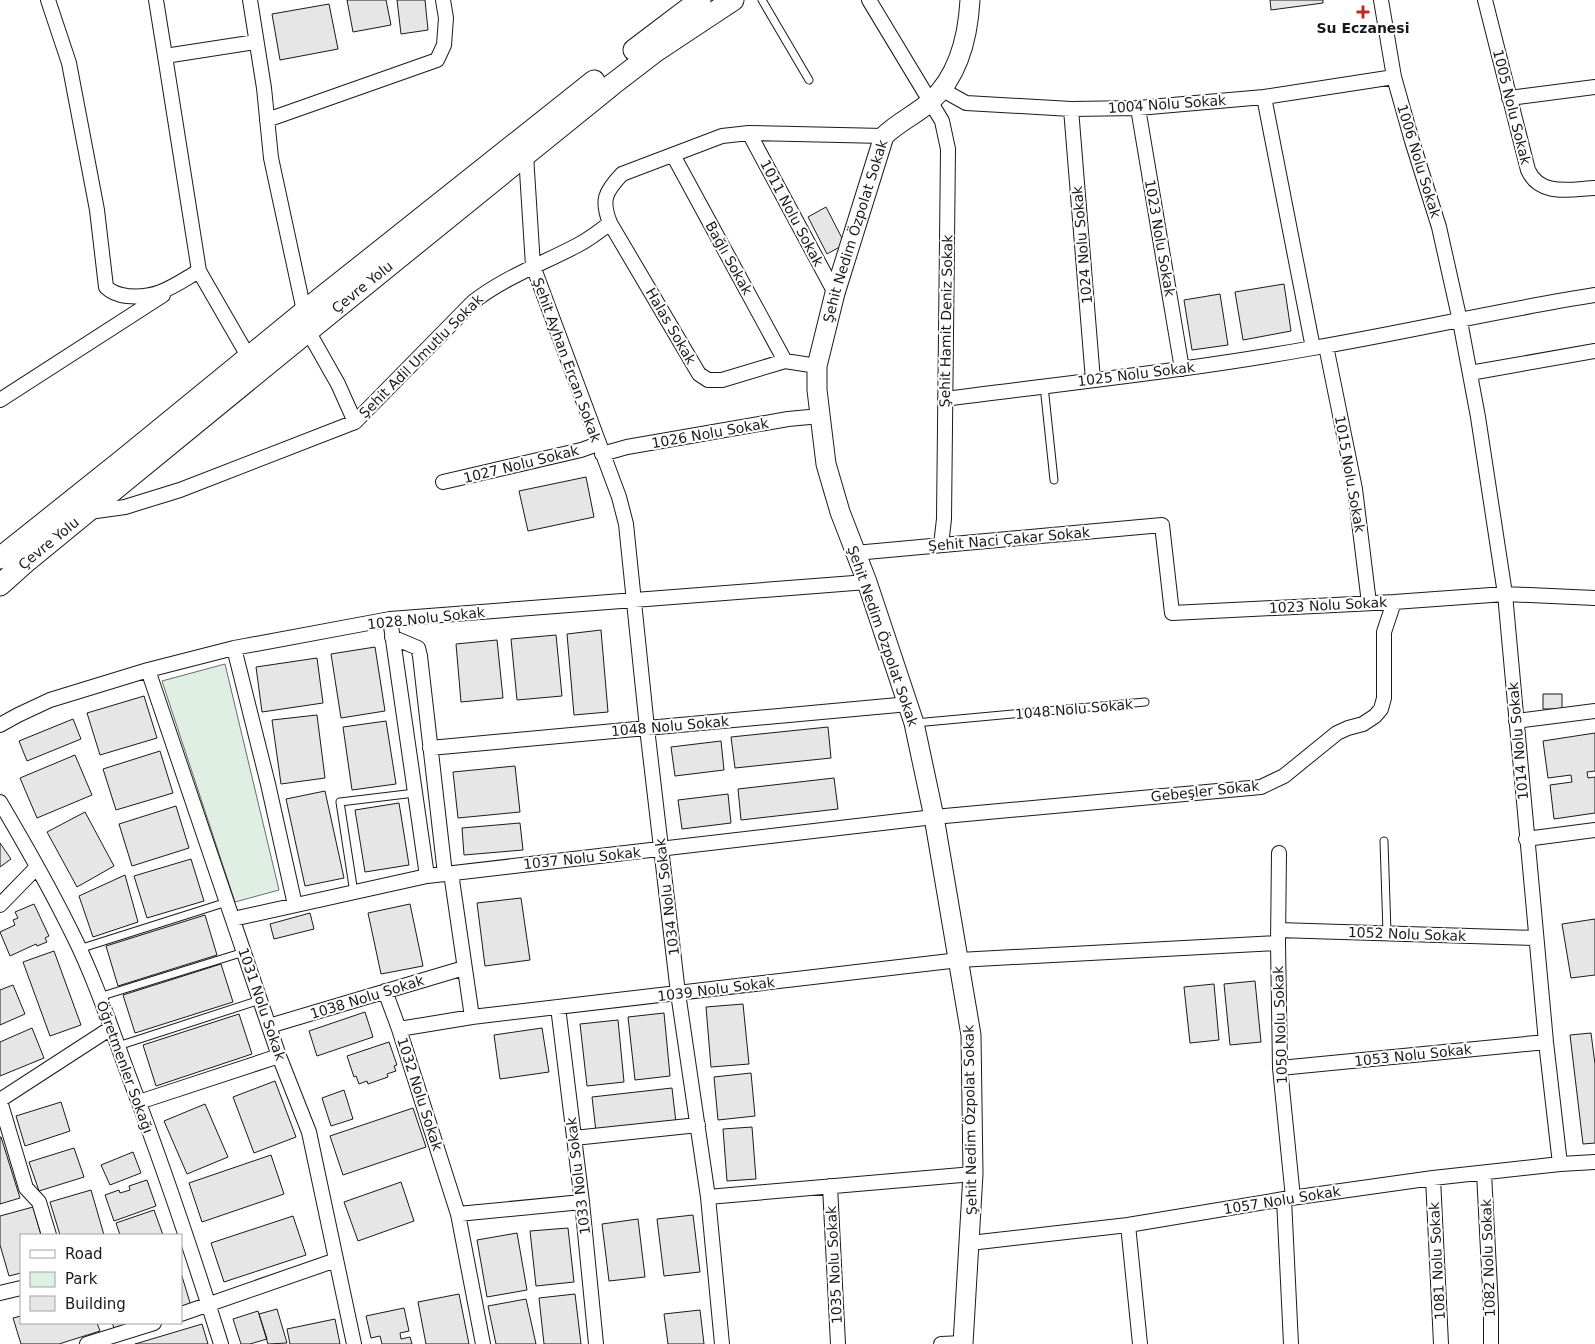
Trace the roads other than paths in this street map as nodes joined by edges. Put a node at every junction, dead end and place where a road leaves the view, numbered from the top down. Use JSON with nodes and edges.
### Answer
{"nodes":[{"id":1,"x":48,"y":0,"type":"edge"},
{"id":2,"x":156,"y":0,"type":"edge"},
{"id":3,"x":250,"y":0,"type":"edge"},
{"id":4,"x":443,"y":0,"type":"edge"},
{"id":5,"x":733,"y":0,"type":"edge"},
{"id":6,"x":762,"y":0,"type":"edge"},
{"id":7,"x":870,"y":0,"type":"edge"},
{"id":8,"x":970,"y":0,"type":"edge"},
{"id":9,"x":1381,"y":0,"type":"edge"},
{"id":10,"x":1485,"y":0,"type":"edge"},
{"id":11,"x":693,"y":1,"type":"edge"},
{"id":12,"x":256,"y":42,"type":"junction"},
{"id":13,"x":165,"y":56,"type":"junction"},
{"id":14,"x":1394,"y":77,"type":"junction"},
{"id":15,"x":809,"y":80,"type":"dead end"},
{"id":16,"x":1595,"y":86,"type":"edge"},
{"id":17,"x":936,"y":96,"type":"junction"},
{"id":18,"x":1264,"y":97,"type":"junction"},
{"id":19,"x":1509,"y":98,"type":"junction"},
{"id":20,"x":1138,"y":108,"type":"junction"},
{"id":21,"x":1071,"y":109,"type":"junction"},
{"id":22,"x":267,"y":120,"type":"junction"},
{"id":23,"x":749,"y":134,"type":"junction"},
{"id":24,"x":884,"y":136,"type":"junction"},
{"id":25,"x":526,"y":155,"type":"junction"},
{"id":26,"x":672,"y":155,"type":"junction"},
{"id":27,"x":1595,"y":188,"type":"edge"},
{"id":28,"x":610,"y":223,"type":"junction"},
{"id":29,"x":533,"y":266,"type":"junction"},
{"id":30,"x":198,"y":271,"type":"junction"},
{"id":31,"x":835,"y":293,"type":"junction"},
{"id":32,"x":1595,"y":295,"type":"edge"},
{"id":33,"x":306,"y":321,"type":"junction"},
{"id":34,"x":1460,"y":321,"type":"junction"},
{"id":35,"x":1320,"y":347,"type":"junction"},
{"id":36,"x":1595,"y":351,"type":"edge"},
{"id":37,"x":248,"y":356,"type":"junction"},
{"id":38,"x":785,"y":361,"type":"junction"},
{"id":39,"x":817,"y":366,"type":"junction"},
{"id":40,"x":1182,"y":369,"type":"junction"},
{"id":41,"x":1470,"y":373,"type":"junction"},
{"id":42,"x":1093,"y":380,"type":"junction"},
{"id":43,"x":1044,"y":386,"type":"junction"},
{"id":44,"x":945,"y":399,"type":"junction"},
{"id":45,"x":0,"y":400,"type":"edge"},
{"id":46,"x":820,"y":416,"type":"junction"},
{"id":47,"x":355,"y":422,"type":"junction"},
{"id":48,"x":600,"y":449,"type":"junction"},
{"id":49,"x":1054,"y":480,"type":"dead end"},
{"id":50,"x":444,"y":482,"type":"dead end"},
{"id":51,"x":86,"y":513,"type":"junction"},
{"id":52,"x":941,"y":545,"type":"junction"},
{"id":53,"x":855,"y":553,"type":"junction"},
{"id":54,"x":0,"y":558,"type":"edge"},
{"id":55,"x":867,"y":582,"type":"junction"},
{"id":56,"x":0,"y":585,"type":"edge"},
{"id":57,"x":1504,"y":594,"type":"junction"},
{"id":58,"x":1595,"y":598,"type":"edge"},
{"id":59,"x":634,"y":600,"type":"junction"},
{"id":60,"x":1394,"y":602,"type":"junction"},
{"id":61,"x":1368,"y":603,"type":"junction"},
{"id":62,"x":1172,"y":613,"type":"joint"},
{"id":63,"x":390,"y":620,"type":"junction"},
{"id":64,"x":392,"y":637,"type":"junction"},
{"id":65,"x":234,"y":648,"type":"junction"},
{"id":66,"x":148,"y":670,"type":"junction"},
{"id":67,"x":1144,"y":702,"type":"dead end"},
{"id":68,"x":909,"y":704,"type":"junction"},
{"id":69,"x":1595,"y":711,"type":"edge"},
{"id":70,"x":1516,"y":721,"type":"junction"},
{"id":71,"x":914,"y":723,"type":"junction"},
{"id":72,"x":0,"y":725,"type":"edge"},
{"id":73,"x":647,"y":728,"type":"junction"},
{"id":74,"x":430,"y":748,"type":"junction"},
{"id":75,"x":414,"y":793,"type":"junction"},
{"id":76,"x":0,"y":802,"type":"edge"},
{"id":77,"x":934,"y":817,"type":"junction"},
{"id":78,"x":1595,"y":830,"type":"edge"},
{"id":79,"x":1526,"y":839,"type":"junction"},
{"id":80,"x":1384,"y":841,"type":"dead end"},
{"id":81,"x":662,"y":849,"type":"junction"},
{"id":82,"x":1279,"y":853,"type":"dead end"},
{"id":83,"x":37,"y":866,"type":"junction"},
{"id":84,"x":448,"y":873,"type":"junction"},
{"id":85,"x":427,"y":876,"type":"junction"},
{"id":86,"x":354,"y":893,"type":"junction"},
{"id":87,"x":227,"y":902,"type":"junction"},
{"id":88,"x":0,"y":905,"type":"edge"},
{"id":89,"x":295,"y":906,"type":"junction"},
{"id":90,"x":233,"y":919,"type":"junction"},
{"id":91,"x":1387,"y":933,"type":"junction"},
{"id":92,"x":1278,"y":937,"type":"junction"},
{"id":93,"x":1536,"y":938,"type":"junction"},
{"id":94,"x":79,"y":949,"type":"junction"},
{"id":95,"x":244,"y":952,"type":"junction"},
{"id":96,"x":959,"y":960,"type":"junction"},
{"id":97,"x":464,"y":968,"type":"junction"},
{"id":98,"x":385,"y":991,"type":"junction"},
{"id":99,"x":678,"y":993,"type":"junction"},
{"id":100,"x":99,"y":997,"type":"junction"},
{"id":101,"x":260,"y":1000,"type":"junction"},
{"id":102,"x":558,"y":1007,"type":"junction"},
{"id":103,"x":472,"y":1018,"type":"junction"},
{"id":104,"x":269,"y":1026,"type":"junction"},
{"id":105,"x":111,"y":1028,"type":"junction"},
{"id":106,"x":399,"y":1029,"type":"junction"},
{"id":107,"x":1546,"y":1042,"type":"junction"},
{"id":108,"x":118,"y":1046,"type":"junction"},
{"id":109,"x":279,"y":1056,"type":"junction"},
{"id":110,"x":1280,"y":1068,"type":"junction"},
{"id":111,"x":0,"y":1100,"type":"edge"},
{"id":112,"x":139,"y":1102,"type":"junction"},
{"id":113,"x":698,"y":1125,"type":"junction"},
{"id":114,"x":574,"y":1138,"type":"junction"},
{"id":115,"x":1595,"y":1162,"type":"edge"},
{"id":116,"x":1560,"y":1164,"type":"junction"},
{"id":117,"x":1484,"y":1173,"type":"junction"},
{"id":118,"x":973,"y":1174,"type":"junction"},
{"id":119,"x":1433,"y":1178,"type":"junction"},
{"id":120,"x":830,"y":1186,"type":"junction"},
{"id":121,"x":708,"y":1197,"type":"junction"},
{"id":122,"x":1288,"y":1198,"type":"junction"},
{"id":123,"x":582,"y":1202,"type":"junction"},
{"id":124,"x":458,"y":1214,"type":"junction"},
{"id":125,"x":1128,"y":1225,"type":"junction"},
{"id":126,"x":49,"y":1234,"type":"edge"},
{"id":127,"x":181,"y":1234,"type":"edge"},
{"id":128,"x":970,"y":1243,"type":"junction"},
{"id":129,"x":185,"y":1247,"type":"edge"},
{"id":130,"x":336,"y":1260,"type":"junction"},
{"id":131,"x":20,"y":1288,"type":"edge"},
{"id":132,"x":0,"y":1293,"type":"edge"},
{"id":133,"x":209,"y":1305,"type":"junction"},
{"id":134,"x":182,"y":1314,"type":"edge"},
{"id":135,"x":151,"y":1324,"type":"edge"},
{"id":136,"x":963,"y":1343,"type":"edge"},
{"id":137,"x":87,"y":1344,"type":"edge"},
{"id":138,"x":221,"y":1344,"type":"edge"},
{"id":139,"x":354,"y":1344,"type":"edge"},
{"id":140,"x":484,"y":1344,"type":"edge"},
{"id":141,"x":596,"y":1344,"type":"edge"},
{"id":142,"x":722,"y":1344,"type":"edge"},
{"id":143,"x":838,"y":1344,"type":"edge"},
{"id":144,"x":941,"y":1344,"type":"edge"},
{"id":145,"x":1140,"y":1344,"type":"edge"},
{"id":146,"x":1291,"y":1344,"type":"edge"},
{"id":147,"x":1441,"y":1344,"type":"edge"},
{"id":148,"x":1491,"y":1344,"type":"edge"}],
"edges":[{"from":1,"to":30,"type":"street"},
{"from":2,"to":13,"type":"street"},
{"from":3,"to":12,"type":"street"},
{"from":4,"to":22,"type":"street"},
{"from":5,"to":25,"type":"main road","name":"Çevre Yolu"},
{"from":6,"to":15,"type":"lane"},
{"from":7,"to":17,"type":"street","name":"Şehit Hamit Deniz Sokak"},
{"from":8,"to":17,"type":"street","name":"Şehit Nedim Özpolat Sokak"},
{"from":9,"to":14,"type":"street","name":"1006 Nolu Sokak"},
{"from":10,"to":19,"type":"street","name":"1005 Nolu Sokak"},
{"from":11,"to":33,"type":"main road","name":"Çevre Yolu"},
{"from":12,"to":13,"type":"street"},
{"from":12,"to":22,"type":"street"},
{"from":13,"to":30,"type":"street"},
{"from":14,"to":18,"type":"street","name":"1004 Nolu Sokak"},
{"from":14,"to":34,"type":"street","name":"1006 Nolu Sokak"},
{"from":16,"to":19,"type":"street"},
{"from":17,"to":21,"type":"street","name":"1004 Nolu Sokak"},
{"from":17,"to":24,"type":"street","name":"Şehit Nedim Özpolat Sokak"},
{"from":17,"to":44,"type":"street","name":"Şehit Hamit Deniz Sokak"},
{"from":18,"to":20,"type":"street","name":"1004 Nolu Sokak"},
{"from":18,"to":35,"type":"street","name":"1015 Nolu Sokak"},
{"from":19,"to":27,"type":"street","name":"1005 Nolu Sokak"},
{"from":20,"to":21,"type":"street","name":"1004 Nolu Sokak"},
{"from":20,"to":40,"type":"street","name":"1023 Nolu Sokak"},
{"from":21,"to":42,"type":"street","name":"1024 Nolu Sokak"},
{"from":22,"to":33,"type":"street"},
{"from":23,"to":24,"type":"street"},
{"from":23,"to":26,"type":"street"},
{"from":23,"to":31,"type":"street","name":"1011 Nolu Sokak"},
{"from":24,"to":31,"type":"street","name":"Şehit Nedim Özpolat Sokak"},
{"from":25,"to":29,"type":"street","name":"Şehit Ayhan Ercan Sokak"},
{"from":25,"to":33,"type":"main road","name":"Çevre Yolu"},
{"from":26,"to":28,"type":"street"},
{"from":26,"to":38,"type":"street","name":"Bağlı Sokak"},
{"from":28,"to":29,"type":"street","name":"Şehit Adil Umutlu Sokak"},
{"from":28,"to":38,"type":"street","name":"Halas Sokak"},
{"from":29,"to":47,"type":"street","name":"Şehit Adil Umutlu Sokak"},
{"from":29,"to":48,"type":"street","name":"Şehit Ayhan Ercan Sokak"},
{"from":30,"to":37,"type":"street"},
{"from":30,"to":45,"type":"street"},
{"from":31,"to":39,"type":"street","name":"Şehit Nedim Özpolat Sokak"},
{"from":32,"to":34,"type":"street","name":"1025 Nolu Sokak"},
{"from":33,"to":37,"type":"main road","name":"Çevre Yolu"},
{"from":33,"to":47,"type":"street"},
{"from":33,"to":51,"type":"main road","name":"Çevre Yolu"},
{"from":34,"to":35,"type":"street","name":"1025 Nolu Sokak"},
{"from":34,"to":41,"type":"street","name":"1014 Nolu Sokak"},
{"from":35,"to":40,"type":"street","name":"1025 Nolu Sokak"},
{"from":35,"to":61,"type":"street","name":"1015 Nolu Sokak"},
{"from":36,"to":41,"type":"street"},
{"from":37,"to":54,"type":"main road","name":"Çevre Yolu"},
{"from":38,"to":39,"type":"street","name":"Halas Sokak"},
{"from":39,"to":46,"type":"street","name":"Şehit Nedim Özpolat Sokak"},
{"from":40,"to":42,"type":"street","name":"1025 Nolu Sokak"},
{"from":41,"to":57,"type":"street","name":"1014 Nolu Sokak"},
{"from":42,"to":43,"type":"street","name":"1025 Nolu Sokak"},
{"from":43,"to":44,"type":"street","name":"1025 Nolu Sokak"},
{"from":43,"to":49,"type":"lane"},
{"from":44,"to":52,"type":"street","name":"Şehit Hamit Deniz Sokak"},
{"from":46,"to":48,"type":"street","name":"1026 Nolu Sokak"},
{"from":46,"to":53,"type":"street","name":"Şehit Nedim Özpolat Sokak"},
{"from":47,"to":51,"type":"street","name":"Şehit Adil Umutlu Sokak"},
{"from":48,"to":50,"type":"street","name":"1027 Nolu Sokak"},
{"from":48,"to":59,"type":"street","name":"1034 Nolu Sokak"},
{"from":51,"to":56,"type":"main road","name":"Çevre Yolu"},
{"from":52,"to":53,"type":"street","name":"Şehit Naci Çakar Sokak"},
{"from":52,"to":62,"type":"street","name":"Şehit Naci Çakar Sokak"},
{"from":53,"to":55,"type":"street","name":"Şehit Nedim Özpolat Sokak"},
{"from":55,"to":59,"type":"street","name":"1028 Nolu Sokak"},
{"from":55,"to":68,"type":"street","name":"Şehit Nedim Özpolat Sokak"},
{"from":57,"to":58,"type":"street"},
{"from":57,"to":60,"type":"street"},
{"from":57,"to":70,"type":"street","name":"1014 Nolu Sokak"},
{"from":59,"to":63,"type":"street","name":"1028 Nolu Sokak"},
{"from":59,"to":73,"type":"street","name":"1034 Nolu Sokak"},
{"from":60,"to":61,"type":"street","name":"1023 Nolu Sokak"},
{"from":60,"to":77,"type":"street","name":"Gebeşler Sokak"},
{"from":61,"to":62,"type":"street","name":"1023 Nolu Sokak"},
{"from":63,"to":64,"type":"street"},
{"from":63,"to":65,"type":"street","name":"1028 Nolu Sokak"},
{"from":64,"to":74,"type":"street"},
{"from":64,"to":75,"type":"street"},
{"from":65,"to":66,"type":"street","name":"1028 Nolu Sokak"},
{"from":65,"to":89,"type":"street"},
{"from":66,"to":72,"type":"street","name":"1028 Nolu Sokak"},
{"from":66,"to":87,"type":"street","name":"1031 Nolu Sokak"},
{"from":67,"to":71,"type":"lane","name":"1048 Nolu Sokak"},
{"from":68,"to":71,"type":"street","name":"Şehit Nedim Özpolat Sokak"},
{"from":68,"to":73,"type":"street","name":"1048 Nolu Sokak"},
{"from":69,"to":70,"type":"street"},
{"from":70,"to":79,"type":"street","name":"1014 Nolu Sokak"},
{"from":71,"to":77,"type":"street","name":"Şehit Nedim Özpolat Sokak"},
{"from":73,"to":74,"type":"street","name":"1048 Nolu Sokak"},
{"from":73,"to":81,"type":"street","name":"1034 Nolu Sokak"},
{"from":74,"to":84,"type":"street"},
{"from":75,"to":85,"type":"street"},
{"from":75,"to":86,"type":"lane"},
{"from":76,"to":83,"type":"street","name":"Öğretmenler Sokağı"},
{"from":77,"to":81,"type":"street","name":"1037 Nolu Sokak"},
{"from":77,"to":96,"type":"street","name":"Şehit Nedim Özpolat Sokak"},
{"from":78,"to":79,"type":"street"},
{"from":79,"to":93,"type":"street","name":"1014 Nolu Sokak"},
{"from":80,"to":91,"type":"lane"},
{"from":81,"to":84,"type":"street","name":"1037 Nolu Sokak"},
{"from":81,"to":99,"type":"street","name":"1034 Nolu Sokak"},
{"from":82,"to":92,"type":"street","name":"1050 Nolu Sokak"},
{"from":83,"to":88,"type":"street"},
{"from":83,"to":94,"type":"street","name":"Öğretmenler Sokağı"},
{"from":84,"to":85,"type":"street","name":"1037 Nolu Sokak"},
{"from":84,"to":97,"type":"street"},
{"from":85,"to":86,"type":"street","name":"1037 Nolu Sokak"},
{"from":86,"to":89,"type":"street","name":"1037 Nolu Sokak"},
{"from":87,"to":90,"type":"street","name":"1031 Nolu Sokak"},
{"from":87,"to":94,"type":"lane"},
{"from":89,"to":90,"type":"street","name":"1037 Nolu Sokak"},
{"from":90,"to":95,"type":"street","name":"1031 Nolu Sokak"},
{"from":91,"to":92,"type":"street","name":"1052 Nolu Sokak"},
{"from":91,"to":93,"type":"street","name":"1052 Nolu Sokak"},
{"from":92,"to":96,"type":"street","name":"1052 Nolu Sokak"},
{"from":92,"to":110,"type":"street","name":"1050 Nolu Sokak"},
{"from":93,"to":107,"type":"street","name":"1014 Nolu Sokak"},
{"from":94,"to":100,"type":"street","name":"Öğretmenler Sokağı"},
{"from":95,"to":100,"type":"lane"},
{"from":95,"to":101,"type":"street","name":"1031 Nolu Sokak"},
{"from":96,"to":99,"type":"street","name":"1039 Nolu Sokak"},
{"from":96,"to":118,"type":"street","name":"Şehit Nedim Özpolat Sokak"},
{"from":97,"to":98,"type":"street","name":"1038 Nolu Sokak"},
{"from":97,"to":103,"type":"street"},
{"from":98,"to":104,"type":"street","name":"1038 Nolu Sokak"},
{"from":98,"to":106,"type":"street"},
{"from":99,"to":102,"type":"street","name":"1039 Nolu Sokak"},
{"from":99,"to":113,"type":"street","name":"1034 Nolu Sokak"},
{"from":100,"to":105,"type":"street","name":"Öğretmenler Sokağı"},
{"from":101,"to":104,"type":"street","name":"1031 Nolu Sokak"},
{"from":101,"to":108,"type":"lane"},
{"from":102,"to":103,"type":"street","name":"1039 Nolu Sokak"},
{"from":102,"to":114,"type":"street","name":"1033 Nolu Sokak"},
{"from":103,"to":106,"type":"street","name":"1032 Nolu Sokak"},
{"from":104,"to":109,"type":"street","name":"1031 Nolu Sokak"},
{"from":105,"to":108,"type":"street","name":"Öğretmenler Sokağı"},
{"from":105,"to":111,"type":"street"},
{"from":106,"to":124,"type":"street","name":"1032 Nolu Sokak"},
{"from":107,"to":110,"type":"street","name":"1053 Nolu Sokak"},
{"from":107,"to":116,"type":"street","name":"1014 Nolu Sokak"},
{"from":108,"to":112,"type":"street","name":"Öğretmenler Sokağı"},
{"from":109,"to":112,"type":"street"},
{"from":109,"to":130,"type":"street","name":"1031 Nolu Sokak"},
{"from":110,"to":122,"type":"street","name":"1050 Nolu Sokak"},
{"from":111,"to":126,"type":"street"},
{"from":112,"to":127,"type":"street","name":"Öğretmenler Sokağı"},
{"from":113,"to":114,"type":"street"},
{"from":113,"to":121,"type":"street","name":"1034 Nolu Sokak"},
{"from":114,"to":123,"type":"street","name":"1033 Nolu Sokak"},
{"from":115,"to":116,"type":"street","name":"1057 Nolu Sokak"},
{"from":116,"to":117,"type":"street","name":"1057 Nolu Sokak"},
{"from":117,"to":119,"type":"street","name":"1057 Nolu Sokak"},
{"from":117,"to":148,"type":"street","name":"1082 Nolu Sokak"},
{"from":118,"to":120,"type":"street"},
{"from":118,"to":128,"type":"street","name":"Şehit Nedim Özpolat Sokak"},
{"from":119,"to":122,"type":"street","name":"1057 Nolu Sokak"},
{"from":119,"to":147,"type":"street","name":"1081 Nolu Sokak"},
{"from":120,"to":121,"type":"street"},
{"from":120,"to":143,"type":"street","name":"1035 Nolu Sokak"},
{"from":121,"to":142,"type":"street","name":"1034 Nolu Sokak"},
{"from":122,"to":125,"type":"street","name":"1057 Nolu Sokak"},
{"from":122,"to":146,"type":"street","name":"1050 Nolu Sokak"},
{"from":123,"to":124,"type":"street"},
{"from":123,"to":141,"type":"street","name":"1033 Nolu Sokak"},
{"from":124,"to":140,"type":"street","name":"1032 Nolu Sokak"},
{"from":125,"to":128,"type":"street","name":"1057 Nolu Sokak"},
{"from":125,"to":145,"type":"street"},
{"from":128,"to":136,"type":"street","name":"Şehit Nedim Özpolat Sokak"},
{"from":129,"to":133,"type":"street","name":"Öğretmenler Sokağı"},
{"from":130,"to":133,"type":"street"},
{"from":130,"to":139,"type":"street","name":"1031 Nolu Sokak"},
{"from":131,"to":132,"type":"street"},
{"from":133,"to":134,"type":"street"},
{"from":133,"to":138,"type":"street","name":"Öğretmenler Sokağı"},
{"from":135,"to":137,"type":"street"},
{"from":136,"to":144,"type":"street"}]}
